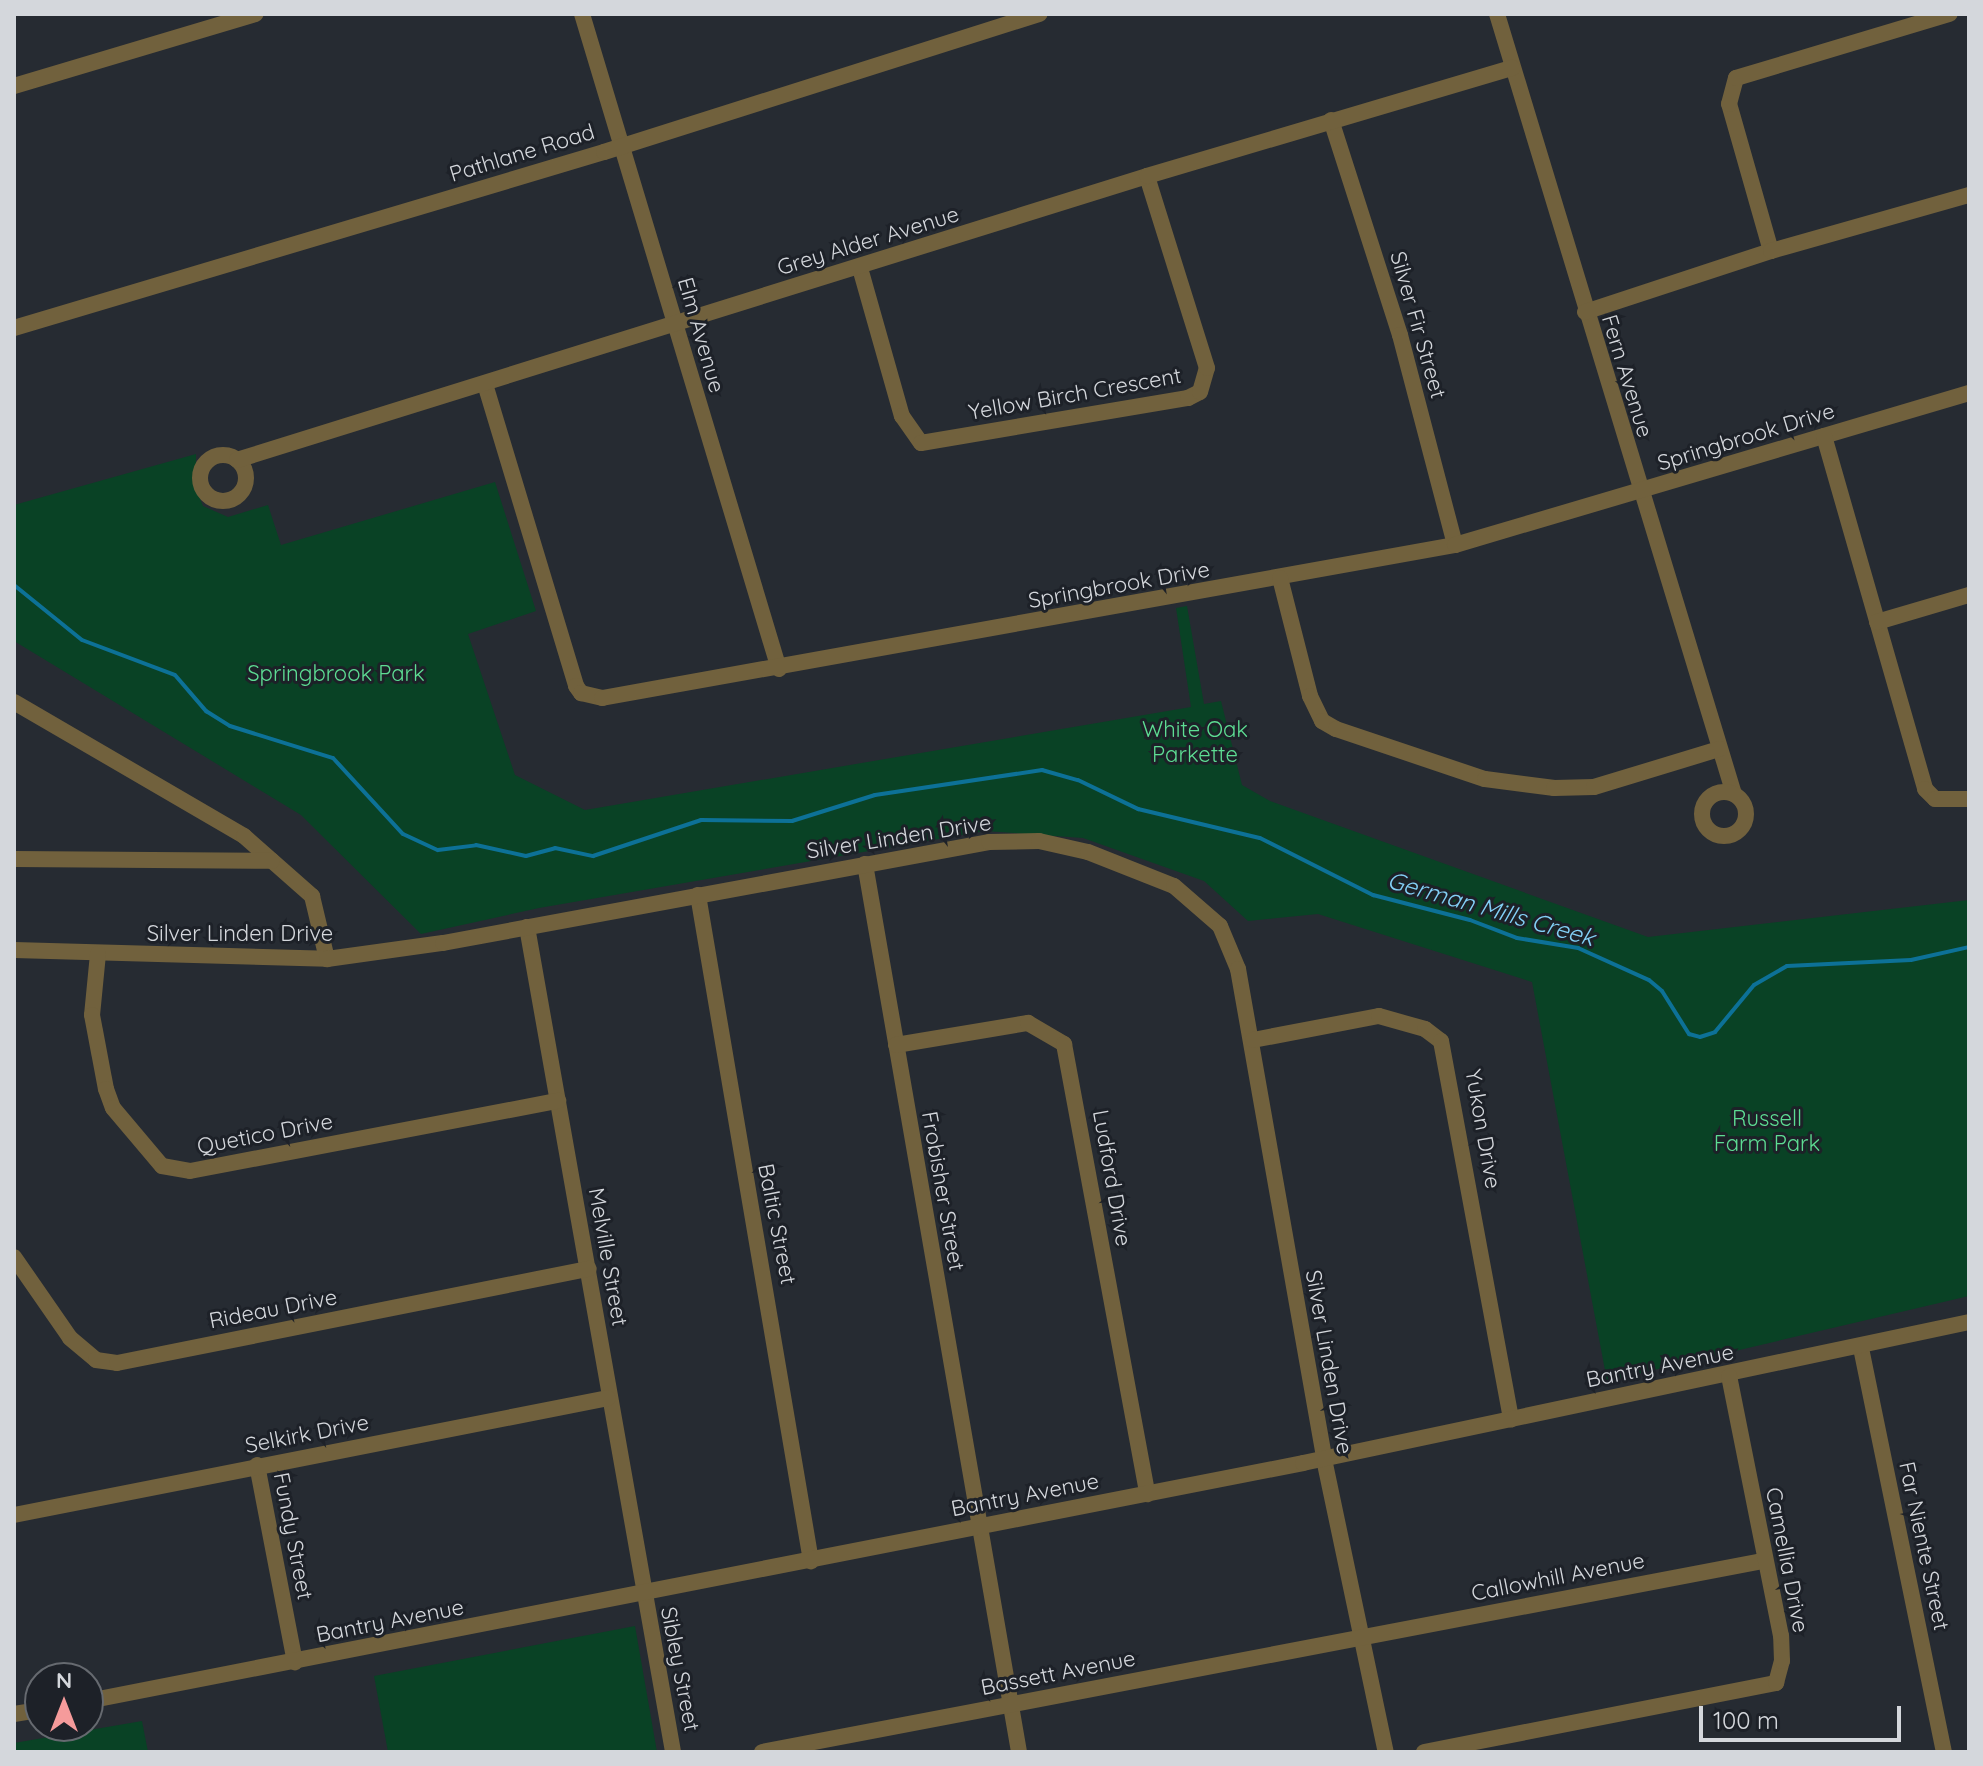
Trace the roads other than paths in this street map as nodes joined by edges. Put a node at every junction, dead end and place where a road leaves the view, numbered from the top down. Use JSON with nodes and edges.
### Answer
{"nodes":[{"id":1,"x":256,"y":14,"type":"edge"},
{"id":2,"x":582,"y":14,"type":"edge"},
{"id":3,"x":1040,"y":14,"type":"edge"},
{"id":4,"x":1497,"y":14,"type":"edge"},
{"id":5,"x":1950,"y":14,"type":"edge"},
{"id":6,"x":1512,"y":68,"type":"junction"},
{"id":7,"x":14,"y":86,"type":"edge"},
{"id":8,"x":1331,"y":120,"type":"junction"},
{"id":9,"x":623,"y":145,"type":"junction"},
{"id":10,"x":1147,"y":176,"type":"junction"},
{"id":11,"x":1969,"y":195,"type":"edge"},
{"id":12,"x":1771,"y":251,"type":"junction"},
{"id":13,"x":860,"y":268,"type":"junction"},
{"id":14,"x":1585,"y":312,"type":"junction"},
{"id":15,"x":674,"y":323,"type":"junction"},
{"id":16,"x":14,"y":328,"type":"edge"},
{"id":17,"x":485,"y":384,"type":"junction"},
{"id":18,"x":1969,"y":393,"type":"edge"},
{"id":19,"x":1824,"y":436,"type":"junction"},
{"id":20,"x":237,"y":460,"type":"dead end"},
{"id":21,"x":1639,"y":491,"type":"junction"},
{"id":22,"x":1455,"y":545,"type":"junction"},
{"id":23,"x":1280,"y":578,"type":"junction"},
{"id":24,"x":1969,"y":595,"type":"edge"},
{"id":25,"x":1877,"y":622,"type":"junction"},
{"id":26,"x":779,"y":669,"type":"junction"},
{"id":27,"x":14,"y":702,"type":"edge"},
{"id":28,"x":1719,"y":749,"type":"junction"},
{"id":29,"x":1734,"y":794,"type":"dead end"},
{"id":30,"x":1969,"y":799,"type":"edge"},
{"id":31,"x":14,"y":859,"type":"edge"},
{"id":32,"x":272,"y":861,"type":"junction"},
{"id":33,"x":865,"y":864,"type":"junction"},
{"id":34,"x":698,"y":895,"type":"junction"},
{"id":35,"x":527,"y":927,"type":"junction"},
{"id":36,"x":14,"y":950,"type":"edge"},
{"id":37,"x":98,"y":954,"type":"junction"},
{"id":38,"x":327,"y":959,"type":"junction"},
{"id":39,"x":1253,"y":1040,"type":"junction"},
{"id":40,"x":896,"y":1045,"type":"junction"},
{"id":41,"x":558,"y":1101,"type":"junction"},
{"id":42,"x":14,"y":1257,"type":"edge"},
{"id":43,"x":589,"y":1269,"type":"junction"},
{"id":44,"x":1969,"y":1322,"type":"edge"},
{"id":45,"x":1861,"y":1348,"type":"junction"},
{"id":46,"x":1729,"y":1376,"type":"junction"},
{"id":47,"x":608,"y":1398,"type":"junction"},
{"id":48,"x":1511,"y":1420,"type":"junction"},
{"id":49,"x":1324,"y":1459,"type":"junction"},
{"id":50,"x":257,"y":1465,"type":"junction"},
{"id":51,"x":1147,"y":1494,"type":"junction"},
{"id":52,"x":14,"y":1515,"type":"edge"},
{"id":53,"x":980,"y":1526,"type":"junction"},
{"id":54,"x":811,"y":1561,"type":"junction"},
{"id":55,"x":1762,"y":1561,"type":"junction"},
{"id":56,"x":644,"y":1594,"type":"junction"},
{"id":57,"x":1363,"y":1636,"type":"junction"},
{"id":58,"x":295,"y":1662,"type":"junction"},
{"id":59,"x":104,"y":1698,"type":"edge"},
{"id":60,"x":1011,"y":1705,"type":"junction"},
{"id":61,"x":673,"y":1752,"type":"edge"},
{"id":62,"x":762,"y":1752,"type":"edge"},
{"id":63,"x":1019,"y":1752,"type":"edge"},
{"id":64,"x":1386,"y":1752,"type":"edge"},
{"id":65,"x":1424,"y":1752,"type":"edge"},
{"id":66,"x":1944,"y":1752,"type":"edge"}],
"edges":[{"from":1,"to":7,"type":"street"},
{"from":2,"to":9,"type":"street","name":"Elm Avenue"},
{"from":3,"to":9,"type":"street","name":"Pathlane Road"},
{"from":4,"to":6,"type":"street","name":"Fern Avenue"},
{"from":5,"to":12,"type":"street"},
{"from":6,"to":8,"type":"street","name":"Grey Alder Avenue"},
{"from":6,"to":14,"type":"street","name":"Fern Avenue"},
{"from":8,"to":10,"type":"street","name":"Grey Alder Avenue"},
{"from":8,"to":22,"type":"street","name":"Silver Fir Street"},
{"from":9,"to":15,"type":"street","name":"Elm Avenue"},
{"from":9,"to":16,"type":"street","name":"Pathlane Road"},
{"from":10,"to":13,"type":"street","name":"Grey Alder Avenue"},
{"from":10,"to":13,"type":"street","name":"Yellow Birch Crescent"},
{"from":11,"to":12,"type":"street"},
{"from":12,"to":14,"type":"street"},
{"from":13,"to":15,"type":"street","name":"Grey Alder Avenue"},
{"from":14,"to":21,"type":"street","name":"Fern Avenue"},
{"from":15,"to":17,"type":"street","name":"Grey Alder Avenue"},
{"from":15,"to":26,"type":"street","name":"Elm Avenue"},
{"from":17,"to":20,"type":"street","name":"Grey Alder Avenue"},
{"from":17,"to":26,"type":"street","name":"Springbrook Drive"},
{"from":18,"to":19,"type":"street","name":"Springbrook Drive"},
{"from":19,"to":21,"type":"street","name":"Springbrook Drive"},
{"from":19,"to":25,"type":"street"},
{"from":21,"to":22,"type":"street","name":"Springbrook Drive"},
{"from":21,"to":28,"type":"street","name":"Fern Avenue"},
{"from":22,"to":23,"type":"street","name":"Springbrook Drive"},
{"from":23,"to":26,"type":"street","name":"Springbrook Drive"},
{"from":23,"to":28,"type":"street"},
{"from":24,"to":25,"type":"street"},
{"from":25,"to":30,"type":"street"},
{"from":27,"to":32,"type":"street"},
{"from":28,"to":29,"type":"street","name":"Fern Avenue"},
{"from":31,"to":32,"type":"street"},
{"from":32,"to":38,"type":"street"},
{"from":33,"to":34,"type":"street","name":"Silver Linden Drive"},
{"from":33,"to":39,"type":"street","name":"Silver Linden Drive"},
{"from":33,"to":40,"type":"street","name":"Frobisher Street"},
{"from":34,"to":35,"type":"street","name":"Silver Linden Drive"},
{"from":34,"to":54,"type":"street","name":"Baltic Street"},
{"from":35,"to":38,"type":"street","name":"Silver Linden Drive"},
{"from":35,"to":41,"type":"street","name":"Melville Street"},
{"from":36,"to":37,"type":"street","name":"Silver Linden Drive"},
{"from":37,"to":38,"type":"street","name":"Silver Linden Drive"},
{"from":37,"to":41,"type":"street","name":"Quetico Drive"},
{"from":39,"to":48,"type":"street","name":"Yukon Drive"},
{"from":39,"to":49,"type":"street","name":"Silver Linden Drive"},
{"from":40,"to":51,"type":"street","name":"Ludford Drive"},
{"from":40,"to":53,"type":"street","name":"Frobisher Street"},
{"from":41,"to":43,"type":"street","name":"Melville Street"},
{"from":42,"to":43,"type":"street","name":"Rideau Drive"},
{"from":43,"to":47,"type":"street","name":"Melville Street"},
{"from":44,"to":45,"type":"street","name":"Bantry Avenue"},
{"from":45,"to":46,"type":"street","name":"Bantry Avenue"},
{"from":45,"to":66,"type":"street","name":"Far Niente Street"},
{"from":46,"to":48,"type":"street","name":"Bantry Avenue"},
{"from":46,"to":55,"type":"street","name":"Camellia Drive"},
{"from":47,"to":50,"type":"street","name":"Selkirk Drive"},
{"from":47,"to":56,"type":"street","name":"Melville Street"},
{"from":48,"to":49,"type":"street","name":"Bantry Avenue"},
{"from":49,"to":51,"type":"street","name":"Bantry Avenue"},
{"from":49,"to":57,"type":"street","name":"Silver Linden Drive"},
{"from":50,"to":52,"type":"street","name":"Selkirk Drive"},
{"from":50,"to":58,"type":"street","name":"Fundy Street"},
{"from":51,"to":53,"type":"street","name":"Bantry Avenue"},
{"from":53,"to":54,"type":"street","name":"Bantry Avenue"},
{"from":53,"to":60,"type":"street","name":"Frobisher Street"},
{"from":54,"to":56,"type":"street","name":"Bantry Avenue"},
{"from":55,"to":57,"type":"street","name":"Callowhill Avenue"},
{"from":55,"to":65,"type":"street","name":"Camellia Drive"},
{"from":56,"to":58,"type":"street","name":"Bantry Avenue"},
{"from":56,"to":61,"type":"street","name":"Sibley Street"},
{"from":57,"to":60,"type":"street","name":"Bassett Avenue"},
{"from":57,"to":64,"type":"street","name":"Silver Linden Drive"},
{"from":58,"to":59,"type":"street","name":"Bantry Avenue"},
{"from":60,"to":62,"type":"street","name":"Bassett Avenue"},
{"from":60,"to":63,"type":"street","name":"Frobisher Street"}]}
